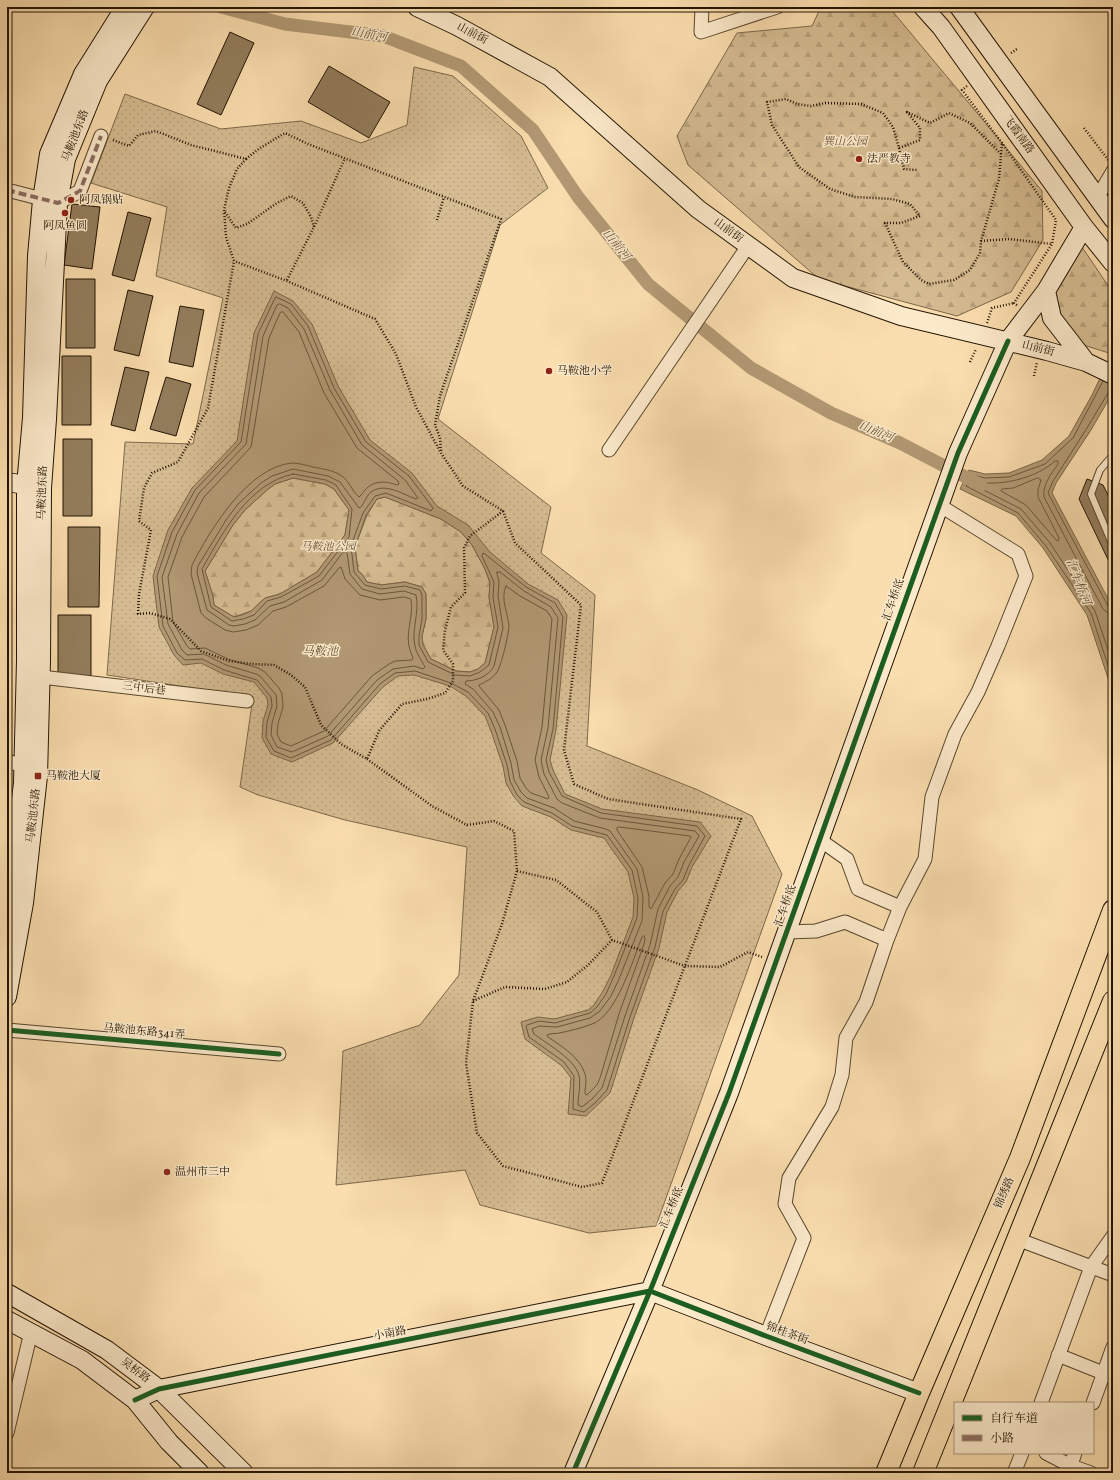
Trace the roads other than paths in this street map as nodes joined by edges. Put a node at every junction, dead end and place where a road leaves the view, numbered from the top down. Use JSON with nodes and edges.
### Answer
{"nodes":[{"id":1,"x":125,"y":7,"type":"edge"},
{"id":2,"x":145,"y":7,"type":"edge"},
{"id":3,"x":416,"y":7,"type":"edge"},
{"id":4,"x":702,"y":7,"type":"edge"},
{"id":5,"x":777,"y":7,"type":"edge"},
{"id":6,"x":923,"y":7,"type":"edge"},
{"id":7,"x":959,"y":7,"type":"edge"},
{"id":8,"x":101,"y":136,"type":"road end"},
{"id":9,"x":1113,"y":171,"type":"edge"},
{"id":10,"x":7,"y":190,"type":"edge"},
{"id":11,"x":1097,"y":198,"type":"junction"},
{"id":12,"x":50,"y":202,"type":"junction"},
{"id":13,"x":1113,"y":219,"type":"edge"},
{"id":14,"x":1084,"y":227,"type":"junction"},
{"id":15,"x":748,"y":246,"type":"junction"},
{"id":16,"x":1113,"y":263,"type":"edge"},
{"id":17,"x":1046,"y":291,"type":"junction"},
{"id":18,"x":1008,"y":341,"type":"junction"},
{"id":19,"x":1088,"y":363,"type":"junction"},
{"id":20,"x":1113,"y":374,"type":"edge"},
{"id":21,"x":609,"y":450,"type":"dead end"},
{"id":22,"x":1113,"y":455,"type":"edge"},
{"id":23,"x":7,"y":482,"type":"edge"},
{"id":24,"x":34,"y":487,"type":"junction"},
{"id":25,"x":941,"y":499,"type":"junction"},
{"id":26,"x":1113,"y":546,"type":"edge"},
{"id":27,"x":41,"y":677,"type":"junction"},
{"id":28,"x":247,"y":702,"type":"dead end"},
{"id":29,"x":15,"y":763,"type":"edge"},
{"id":30,"x":820,"y":840,"type":"junction"},
{"id":31,"x":900,"y":907,"type":"junction"},
{"id":32,"x":1113,"y":910,"type":"edge"},
{"id":33,"x":7,"y":911,"type":"edge"},
{"id":34,"x":788,"y":932,"type":"junction"},
{"id":35,"x":887,"y":940,"type":"junction"},
{"id":36,"x":7,"y":997,"type":"edge"},
{"id":37,"x":1113,"y":1001,"type":"edge"},
{"id":38,"x":7,"y":1030,"type":"edge"},
{"id":39,"x":278,"y":1054,"type":"dead end"},
{"id":40,"x":1113,"y":1236,"type":"edge"},
{"id":41,"x":1017,"y":1239,"type":"junction"},
{"id":42,"x":1091,"y":1267,"type":"junction"},
{"id":43,"x":1113,"y":1275,"type":"edge"},
{"id":44,"x":650,"y":1291,"type":"junction"},
{"id":45,"x":7,"y":1293,"type":"edge"},
{"id":46,"x":7,"y":1320,"type":"edge"},
{"id":47,"x":31,"y":1332,"type":"junction"},
{"id":48,"x":766,"y":1336,"type":"junction"},
{"id":49,"x":1113,"y":1346,"type":"edge"},
{"id":50,"x":1058,"y":1355,"type":"junction"},
{"id":51,"x":1108,"y":1376,"type":"edge"},
{"id":52,"x":159,"y":1389,"type":"junction"},
{"id":53,"x":919,"y":1393,"type":"junction"},
{"id":54,"x":135,"y":1400,"type":"junction"},
{"id":55,"x":1041,"y":1402,"type":"edge"},
{"id":56,"x":1094,"y":1402,"type":"edge"},
{"id":57,"x":7,"y":1433,"type":"edge"},
{"id":58,"x":1022,"y":1454,"type":"edge"},
{"id":59,"x":1048,"y":1454,"type":"edge"},
{"id":60,"x":1075,"y":1454,"type":"edge"},
{"id":61,"x":1070,"y":1469,"type":"edge"},
{"id":62,"x":200,"y":1473,"type":"edge"},
{"id":63,"x":244,"y":1473,"type":"edge"},
{"id":64,"x":573,"y":1473,"type":"edge"},
{"id":65,"x":886,"y":1473,"type":"edge"},
{"id":66,"x":923,"y":1473,"type":"edge"},
{"id":67,"x":1014,"y":1473,"type":"edge"},
{"id":68,"x":1091,"y":1473,"type":"edge"}],
"edges":[{"from":1,"to":12,"type":"main road","name":"马鞍池东路"},
{"from":2,"to":12,"type":"main road","name":"马鞍池东路"},
{"from":3,"to":15,"type":"main road","name":"山前街"},
{"from":4,"to":5,"type":"street"},
{"from":6,"to":14,"type":"main road","name":"飞霞南路"},
{"from":7,"to":11,"type":"main road"},
{"from":8,"to":12,"type":"street"},
{"from":9,"to":11,"type":"street"},
{"from":10,"to":12,"type":"street"},
{"from":11,"to":13,"type":"main road"},
{"from":12,"to":24,"type":"main road","name":"马鞍池东路"},
{"from":14,"to":16,"type":"main road","name":"飞霞南路"},
{"from":14,"to":17,"type":"main road","name":"汇车桥底"},
{"from":15,"to":18,"type":"main road","name":"山前街"},
{"from":15,"to":21,"type":"street"},
{"from":17,"to":18,"type":"main road","name":"汇车桥底"},
{"from":17,"to":19,"type":"main road","name":"山前街"},
{"from":18,"to":19,"type":"main road","name":"山前街"},
{"from":18,"to":25,"type":"main road","name":"汇车桥底"},
{"from":19,"to":20,"type":"main road","name":"山前街"},
{"from":22,"to":26,"type":"lane"},
{"from":23,"to":24,"type":"main road"},
{"from":24,"to":27,"type":"main road","name":"马鞍池东路"},
{"from":24,"to":29,"type":"main road","name":"马鞍池东路"},
{"from":25,"to":30,"type":"main road","name":"汇车桥底"},
{"from":25,"to":31,"type":"street"},
{"from":27,"to":28,"type":"street","name":"三中后巷"},
{"from":27,"to":36,"type":"main road","name":"马鞍池东路"},
{"from":29,"to":33,"type":"main road","name":"马鞍池东路"},
{"from":30,"to":31,"type":"street"},
{"from":30,"to":34,"type":"main road","name":"汇车桥底"},
{"from":31,"to":35,"type":"street"},
{"from":32,"to":53,"type":"main road","name":"锦绣路"},
{"from":34,"to":35,"type":"street"},
{"from":34,"to":44,"type":"main road","name":"汇车桥底"},
{"from":35,"to":48,"type":"street"},
{"from":37,"to":41,"type":"main road"},
{"from":38,"to":39,"type":"street","name":"马鞍池东路341弄"},
{"from":40,"to":42,"type":"street"},
{"from":41,"to":42,"type":"street"},
{"from":41,"to":66,"type":"main road"},
{"from":42,"to":43,"type":"street"},
{"from":42,"to":50,"type":"street"},
{"from":44,"to":48,"type":"main road","name":"锦桂茶街"},
{"from":44,"to":52,"type":"main road","name":"小南路"},
{"from":44,"to":64,"type":"main road","name":"汇车桥底"},
{"from":45,"to":52,"type":"main road","name":"吴桥路"},
{"from":46,"to":47,"type":"main road","name":"吴桥路"},
{"from":47,"to":54,"type":"main road","name":"吴桥路"},
{"from":47,"to":57,"type":"street"},
{"from":48,"to":53,"type":"main road","name":"锦桂茶街"},
{"from":49,"to":51,"type":"street"},
{"from":50,"to":51,"type":"street"},
{"from":50,"to":55,"type":"street"},
{"from":51,"to":56,"type":"street"},
{"from":52,"to":54,"type":"main road","name":"小南路"},
{"from":52,"to":63,"type":"main road","name":"吴桥路"},
{"from":53,"to":65,"type":"main road","name":"锦绣路"},
{"from":54,"to":62,"type":"main road","name":"吴桥路"},
{"from":58,"to":67,"type":"street"},
{"from":59,"to":61,"type":"street"},
{"from":60,"to":61,"type":"street"},
{"from":61,"to":68,"type":"street"}]}
